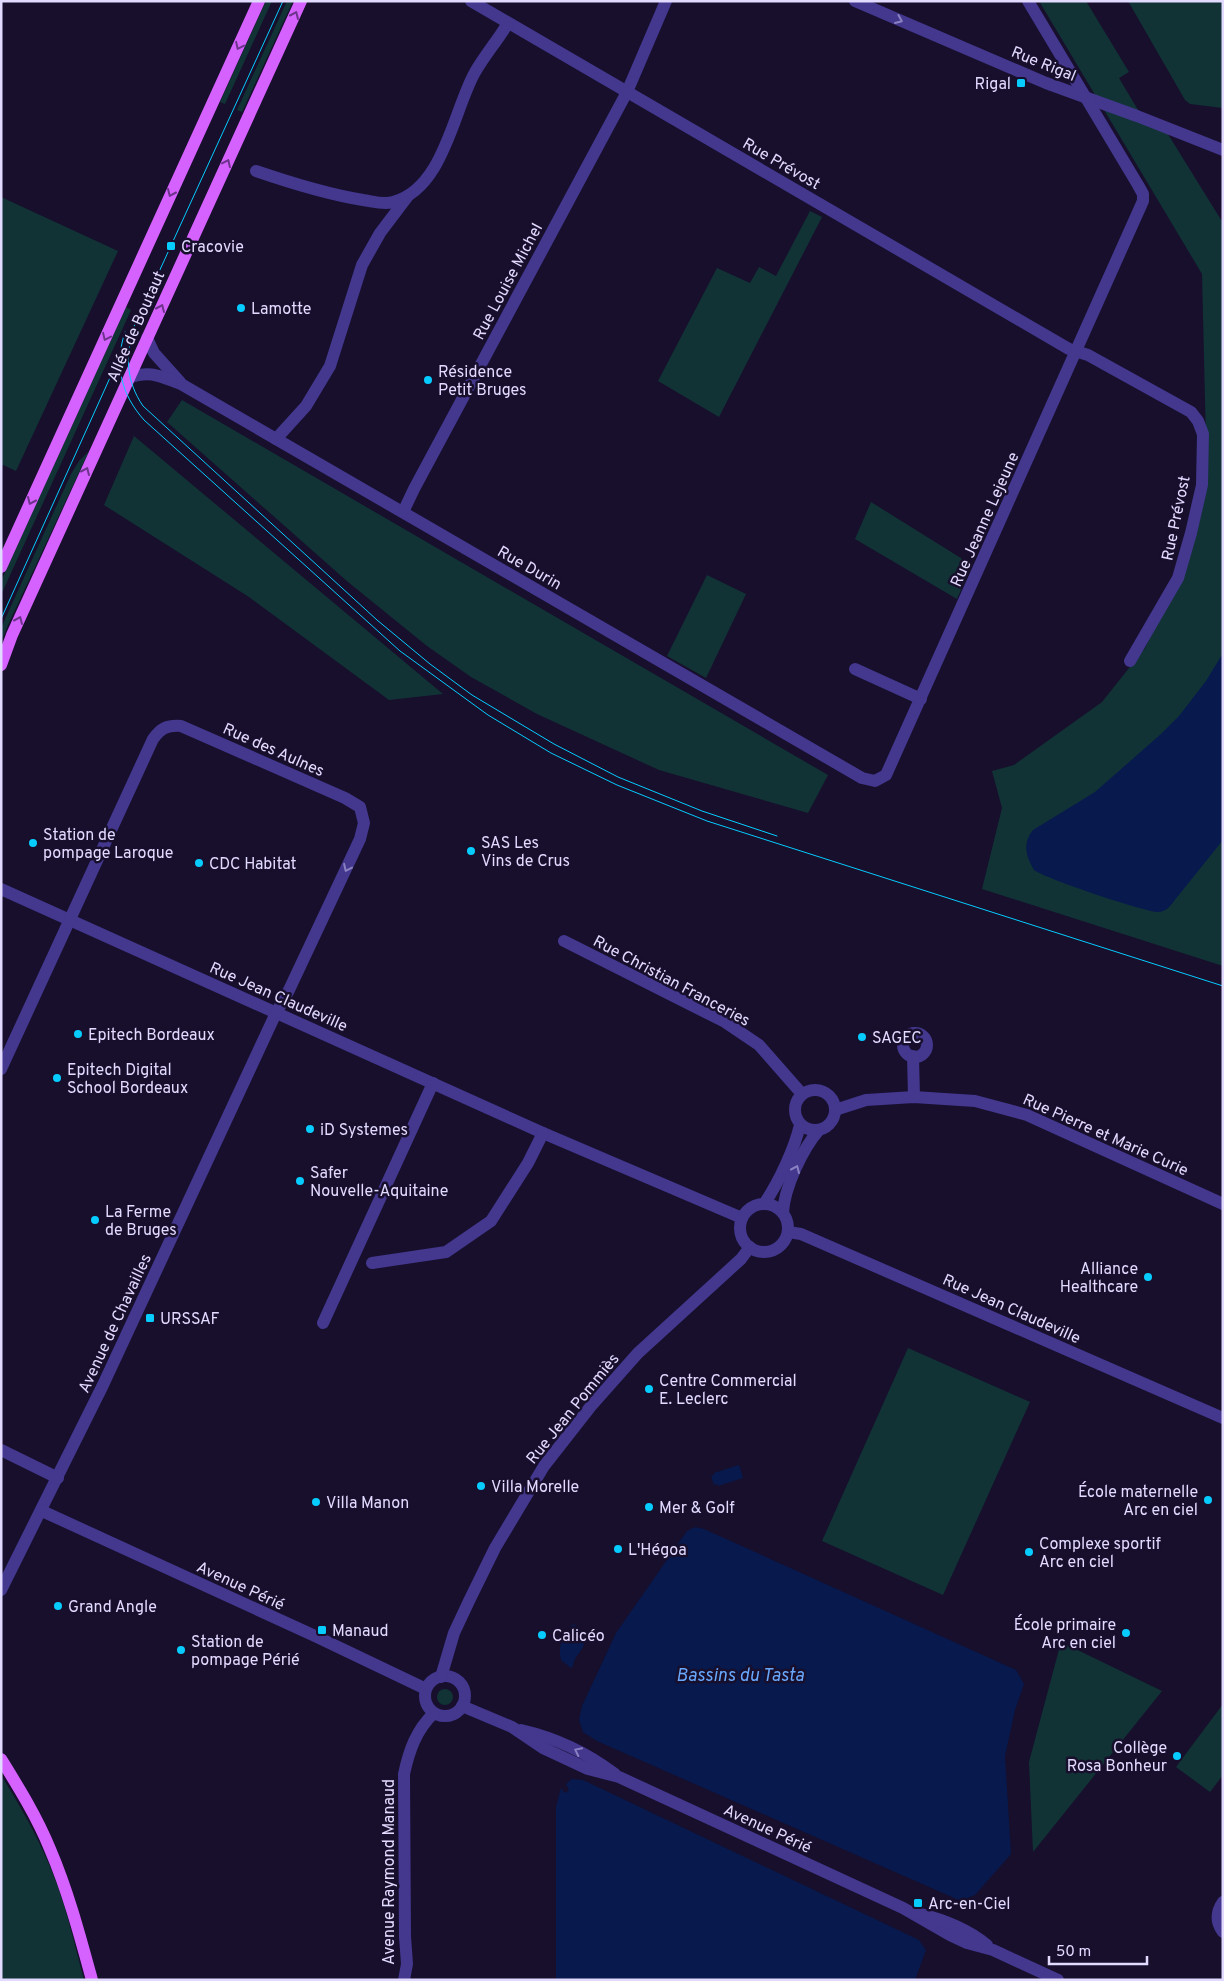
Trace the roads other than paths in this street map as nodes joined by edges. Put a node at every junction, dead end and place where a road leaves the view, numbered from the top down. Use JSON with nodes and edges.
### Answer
{"nodes":[{"id":1,"x":259,"y":1,"type":"edge"},
{"id":2,"x":301,"y":1,"type":"edge"},
{"id":3,"x":471,"y":1,"type":"edge"},
{"id":4,"x":666,"y":1,"type":"edge"},
{"id":5,"x":854,"y":1,"type":"edge"},
{"id":6,"x":1028,"y":1,"type":"edge"},
{"id":7,"x":508,"y":23,"type":"junction"},
{"id":8,"x":627,"y":92,"type":"junction"},
{"id":9,"x":1080,"y":93,"type":"junction"},
{"id":10,"x":1096,"y":106,"type":"junction"},
{"id":11,"x":1223,"y":150,"type":"edge"},
{"id":12,"x":256,"y":171,"type":"dead end"},
{"id":13,"x":409,"y":194,"type":"junction"},
{"id":14,"x":147,"y":338,"type":"junction"},
{"id":15,"x":1077,"y":351,"type":"junction"},
{"id":16,"x":130,"y":377,"type":"junction"},
{"id":17,"x":181,"y":384,"type":"junction"},
{"id":18,"x":276,"y":439,"type":"junction"},
{"id":19,"x":403,"y":512,"type":"junction"},
{"id":20,"x":1,"y":567,"type":"edge"},
{"id":21,"x":1130,"y":661,"type":"dead end"},
{"id":22,"x":1,"y":665,"type":"edge"},
{"id":23,"x":855,"y":669,"type":"dead end"},
{"id":24,"x":921,"y":699,"type":"junction"},
{"id":25,"x":862,"y":778,"type":"joint"},
{"id":26,"x":1,"y":890,"type":"edge"},
{"id":27,"x":69,"y":920,"type":"junction"},
{"id":28,"x":564,"y":941,"type":"dead end"},
{"id":29,"x":276,"y":1013,"type":"junction"},
{"id":30,"x":913,"y":1056,"type":"dead end"},
{"id":31,"x":1,"y":1069,"type":"edge"},
{"id":32,"x":433,"y":1083,"type":"junction"},
{"id":33,"x":802,"y":1094,"type":"junction"},
{"id":34,"x":914,"y":1097,"type":"junction"},
{"id":35,"x":835,"y":1110,"type":"junction"},
{"id":36,"x":800,"y":1124,"type":"junction"},
{"id":37,"x":819,"y":1130,"type":"junction"},
{"id":38,"x":543,"y":1133,"type":"junction"},
{"id":39,"x":764,"y":1204,"type":"junction"},
{"id":40,"x":1223,"y":1204,"type":"edge"},
{"id":41,"x":783,"y":1213,"type":"junction"},
{"id":42,"x":742,"y":1218,"type":"junction"},
{"id":43,"x":788,"y":1232,"type":"junction"},
{"id":44,"x":750,"y":1247,"type":"junction"},
{"id":45,"x":372,"y":1264,"type":"dead end"},
{"id":46,"x":323,"y":1323,"type":"dead end"},
{"id":47,"x":1223,"y":1418,"type":"edge"},
{"id":48,"x":1,"y":1450,"type":"edge"},
{"id":49,"x":58,"y":1478,"type":"junction"},
{"id":50,"x":42,"y":1511,"type":"junction"},
{"id":51,"x":1,"y":1590,"type":"edge"},
{"id":52,"x":441,"y":1677,"type":"junction"},
{"id":53,"x":426,"y":1690,"type":"junction"},
{"id":54,"x":462,"y":1706,"type":"junction"},
{"id":55,"x":434,"y":1713,"type":"junction"},
{"id":56,"x":1,"y":1759,"type":"edge"},
{"id":57,"x":1223,"y":1902,"type":"edge"},
{"id":58,"x":1223,"y":1932,"type":"edge"},
{"id":59,"x":92,"y":1980,"type":"edge"},
{"id":60,"x":404,"y":1980,"type":"edge"},
{"id":61,"x":1058,"y":1980,"type":"edge"}],
"edges":[{"from":1,"to":20,"type":"main road","name":"Allée de Boutaut","one_way":true},
{"from":14,"to":2,"type":"main road","name":"Allée de Boutaut","one_way":true},
{"from":3,"to":7,"type":"street","name":"Rue Prévost"},
{"from":4,"to":8,"type":"street","name":"Rue Louise Michel"},
{"from":5,"to":9,"type":"street","name":"Rue Rigal","one_way":true},
{"from":6,"to":9,"type":"street"},
{"from":7,"to":8,"type":"street","name":"Rue Prévost"},
{"from":7,"to":13,"type":"street"},
{"from":8,"to":15,"type":"street","name":"Rue Prévost"},
{"from":8,"to":19,"type":"street","name":"Rue Louise Michel"},
{"from":9,"to":10,"type":"street"},
{"from":10,"to":11,"type":"street"},
{"from":10,"to":15,"type":"street"},
{"from":12,"to":13,"type":"street"},
{"from":13,"to":18,"type":"street"},
{"from":14,"to":16,"type":"main road","name":"Allée de Boutaut"},
{"from":14,"to":17,"type":"street","name":"Rue Durin"},
{"from":15,"to":21,"type":"street","name":"Rue Prévost"},
{"from":15,"to":24,"type":"street","name":"Rue Jeanne Lejeune"},
{"from":16,"to":17,"type":"street","name":"Rue Durin"},
{"from":22,"to":16,"type":"main road","name":"Allée de Boutaut","one_way":true},
{"from":17,"to":18,"type":"street","name":"Rue Durin"},
{"from":18,"to":19,"type":"street","name":"Rue Durin"},
{"from":19,"to":25,"type":"street","name":"Rue Durin"},
{"from":23,"to":24,"type":"street"},
{"from":24,"to":25,"type":"street","name":"Rue Jeanne Lejeune"},
{"from":26,"to":27,"type":"street","name":"Rue Jean Claudeville"},
{"from":27,"to":29,"type":"street","name":"Rue Jean Claudeville"},
{"from":27,"to":29,"type":"street","name":"Rue des Aulnes","one_way":true},
{"from":27,"to":31,"type":"street"},
{"from":28,"to":33,"type":"street","name":"Rue Christian Franceries"},
{"from":29,"to":32,"type":"street","name":"Rue Jean Claudeville"},
{"from":29,"to":49,"type":"street","name":"Avenue de Chavailles"},
{"from":30,"to":34,"type":"street"},
{"from":32,"to":38,"type":"street","name":"Rue Jean Claudeville"},
{"from":32,"to":46,"type":"street"},
{"from":33,"to":35,"type":"street"},
{"from":33,"to":36,"type":"street"},
{"from":34,"to":35,"type":"street","name":"Rue Pierre et Marie Curie"},
{"from":34,"to":40,"type":"street","name":"Rue Pierre et Marie Curie"},
{"from":35,"to":37,"type":"street"},
{"from":36,"to":37,"type":"street"},
{"from":36,"to":39,"type":"street"},
{"from":41,"to":37,"type":"street","one_way":true},
{"from":38,"to":42,"type":"street","name":"Rue Jean Claudeville"},
{"from":38,"to":45,"type":"street"},
{"from":39,"to":41,"type":"street"},
{"from":39,"to":42,"type":"street"},
{"from":41,"to":43,"type":"street"},
{"from":42,"to":44,"type":"street"},
{"from":43,"to":44,"type":"street"},
{"from":43,"to":47,"type":"street","name":"Rue Jean Claudeville"},
{"from":44,"to":52,"type":"street","name":"Rue Jean Pommiès"},
{"from":48,"to":49,"type":"street"},
{"from":49,"to":50,"type":"street","name":"Avenue de Chavailles"},
{"from":50,"to":51,"type":"street","name":"Avenue de Chavailles"},
{"from":50,"to":53,"type":"street","name":"Avenue Périé"},
{"from":52,"to":53,"type":"street"},
{"from":52,"to":54,"type":"street"},
{"from":53,"to":55,"type":"street"},
{"from":54,"to":55,"type":"street"},
{"from":54,"to":61,"type":"street","name":"Avenue Périé"},
{"from":55,"to":60,"type":"street","name":"Avenue Raymond Manaud"},
{"from":56,"to":59,"type":"main road"},
{"from":57,"to":58,"type":"street"}]}
